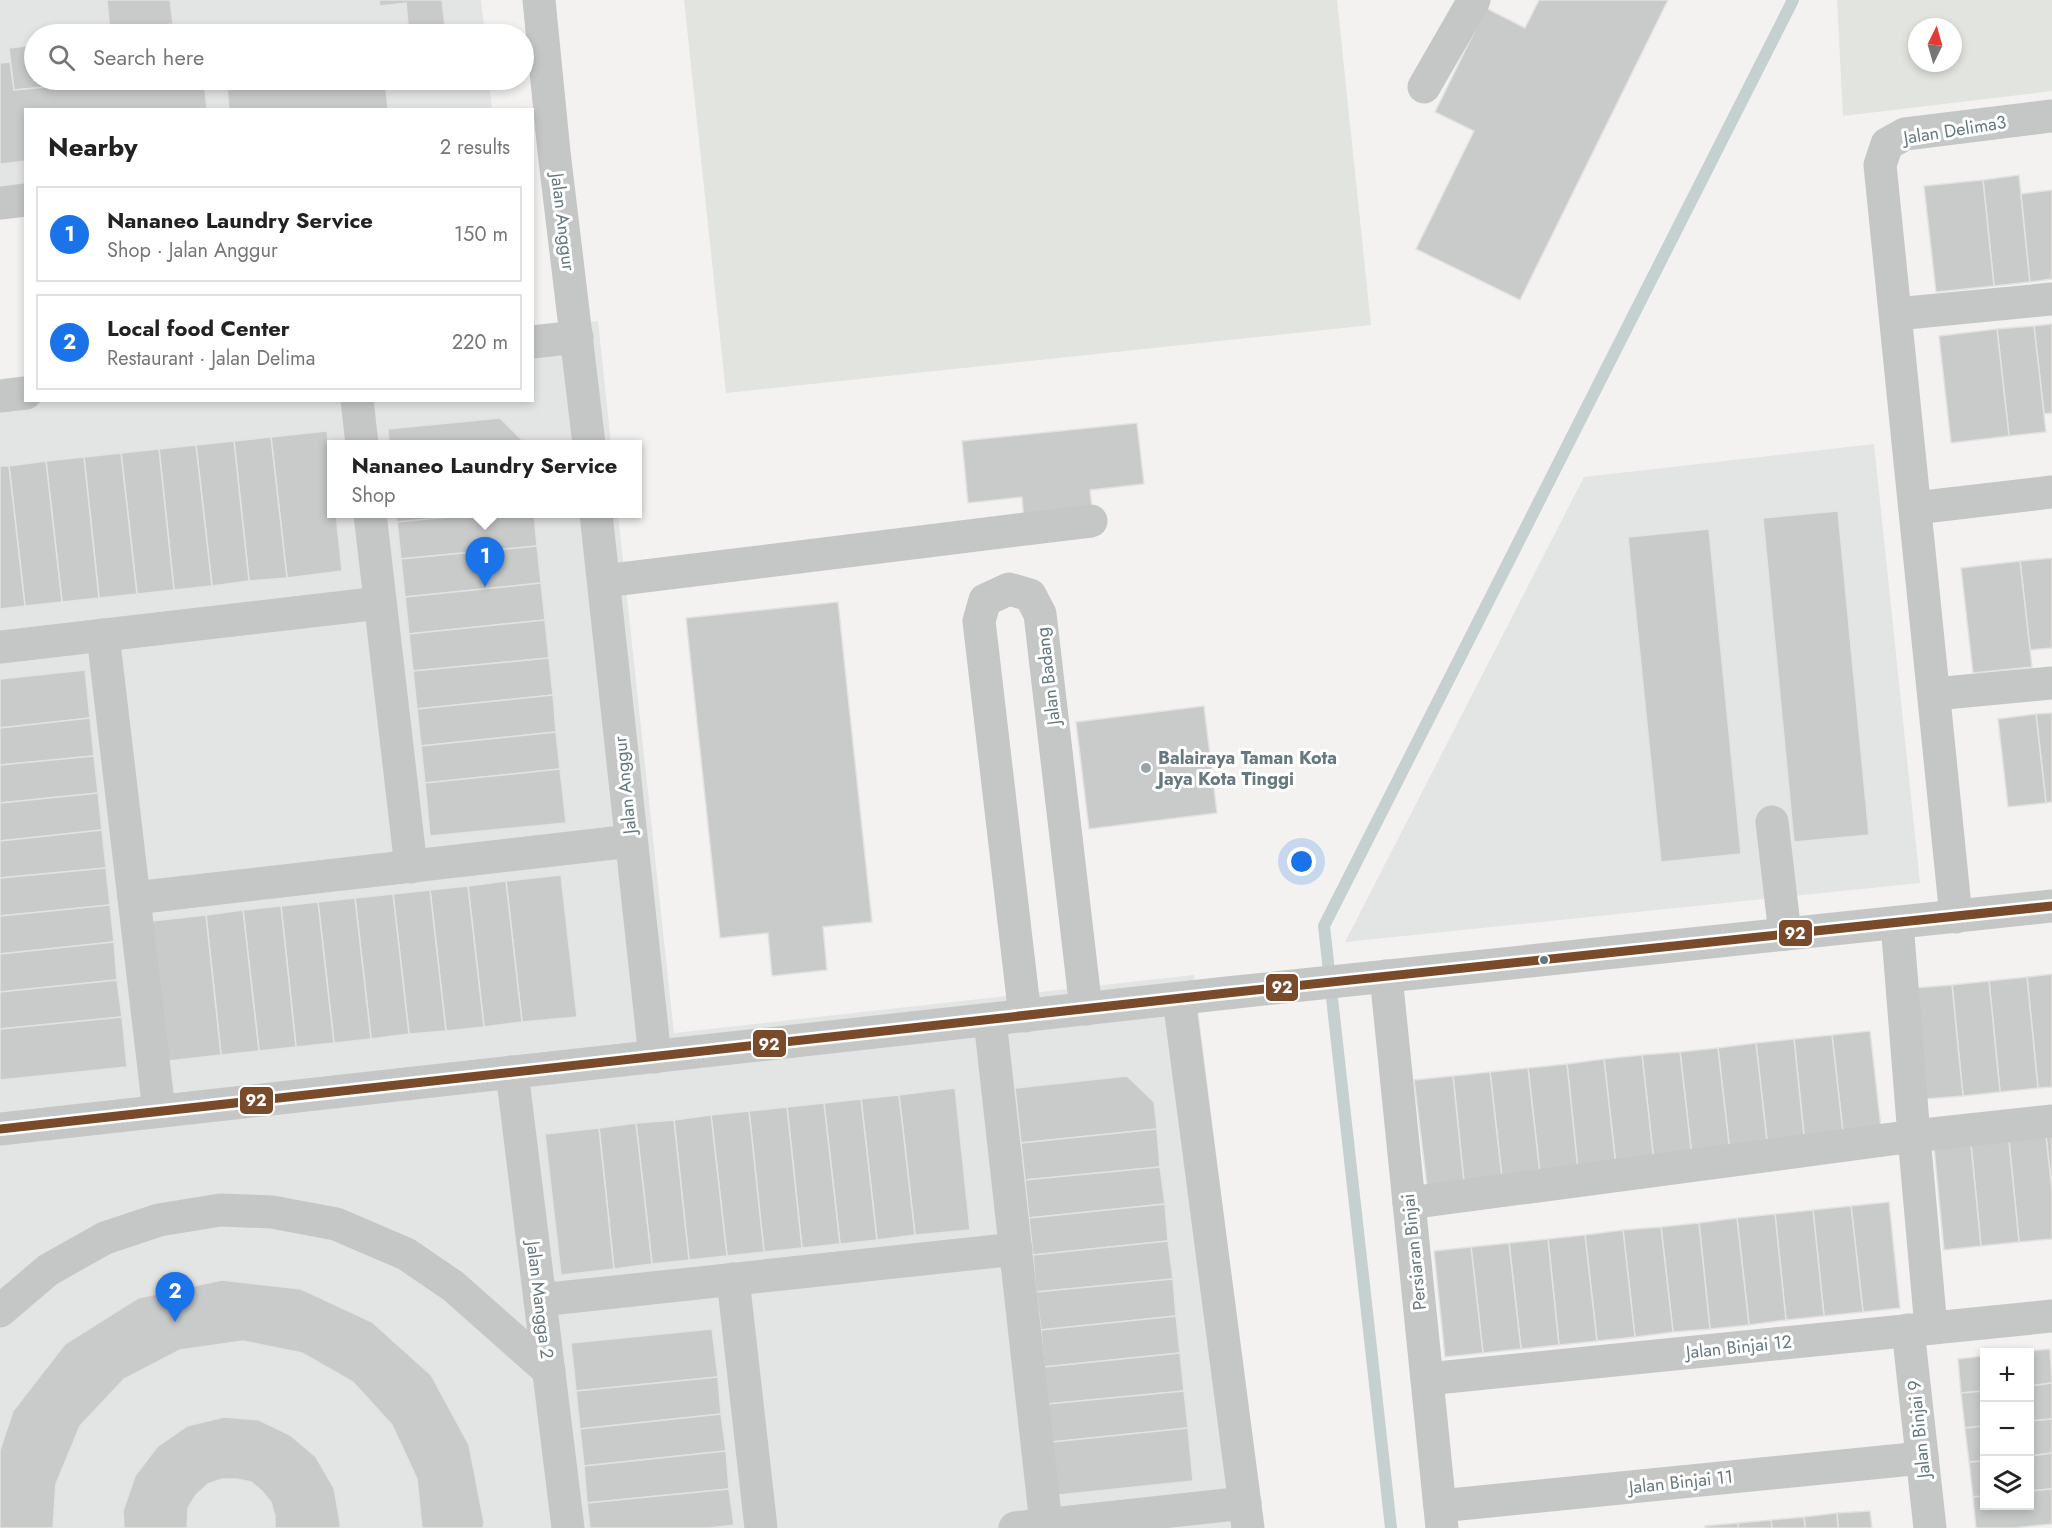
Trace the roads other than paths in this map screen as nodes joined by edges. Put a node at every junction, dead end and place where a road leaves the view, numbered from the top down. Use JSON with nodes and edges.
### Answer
{"nodes":[{"id":1,"x":539,"y":0,"type":"edge"},
{"id":2,"x":1474,"y":0,"type":"edge"},
{"id":3,"x":1424,"y":87,"type":"dead end"},
{"id":4,"x":2052,"y":116,"type":"edge"},
{"id":5,"x":543,"y":153,"type":"edge"},
{"id":6,"x":24,"y":200,"type":"edge"},
{"id":7,"x":0,"y":202,"type":"edge"},
{"id":8,"x":2052,"y":299,"type":"edge"},
{"id":9,"x":1896,"y":314,"type":"junction"},
{"id":10,"x":577,"y":337,"type":"junction"},
{"id":11,"x":534,"y":342,"type":"edge"},
{"id":12,"x":24,"y":393,"type":"edge"},
{"id":13,"x":0,"y":396,"type":"edge"},
{"id":14,"x":357,"y":402,"type":"edge"},
{"id":15,"x":362,"y":440,"type":"edge"},
{"id":16,"x":589,"y":440,"type":"edge"},
{"id":17,"x":2052,"y":492,"type":"edge"},
{"id":18,"x":1915,"y":508,"type":"junction"},
{"id":19,"x":371,"y":518,"type":"edge"},
{"id":20,"x":597,"y":518,"type":"edge"},
{"id":21,"x":1091,"y":521,"type":"dead end"},
{"id":22,"x":604,"y":581,"type":"junction"},
{"id":23,"x":381,"y":603,"type":"junction"},
{"id":24,"x":104,"y":635,"type":"junction"},
{"id":25,"x":0,"y":647,"type":"edge"},
{"id":26,"x":2052,"y":683,"type":"edge"},
{"id":27,"x":1934,"y":694,"type":"junction"},
{"id":28,"x":1772,"y":822,"type":"dead end"},
{"id":29,"x":631,"y":842,"type":"junction"},
{"id":30,"x":411,"y":867,"type":"junction"},
{"id":31,"x":134,"y":898,"type":"junction"},
{"id":32,"x":2052,"y":906,"type":"edge"},
{"id":33,"x":1956,"y":917,"type":"junction"},
{"id":34,"x":1897,"y":923,"type":"junction"},
{"id":35,"x":1785,"y":934,"type":"junction"},
{"id":36,"x":1377,"y":977,"type":"junction"},
{"id":37,"x":1179,"y":999,"type":"junction"},
{"id":38,"x":1086,"y":1009,"type":"junction"},
{"id":39,"x":1025,"y":1016,"type":"junction"},
{"id":40,"x":990,"y":1020,"type":"junction"},
{"id":41,"x":656,"y":1057,"type":"junction"},
{"id":42,"x":512,"y":1072,"type":"junction"},
{"id":43,"x":159,"y":1111,"type":"junction"},
{"id":44,"x":2052,"y":1121,"type":"edge"},
{"id":45,"x":0,"y":1129,"type":"edge"},
{"id":46,"x":1914,"y":1136,"type":"junction"},
{"id":47,"x":1409,"y":1203,"type":"junction"},
{"id":48,"x":1016,"y":1249,"type":"junction"},
{"id":49,"x":733,"y":1279,"type":"junction"},
{"id":50,"x":540,"y":1300,"type":"junction"},
{"id":51,"x":0,"y":1311,"type":"edge"},
{"id":52,"x":2052,"y":1316,"type":"edge"},
{"id":53,"x":1919,"y":1329,"type":"junction"},
{"id":54,"x":549,"y":1371,"type":"junction"},
{"id":55,"x":1427,"y":1378,"type":"junction"},
{"id":56,"x":1922,"y":1458,"type":"junction"},
{"id":57,"x":1247,"y":1516,"type":"edge"},
{"id":58,"x":1441,"y":1517,"type":"edge"},
{"id":59,"x":1046,"y":1524,"type":"junction"},
{"id":60,"x":567,"y":1528,"type":"edge"},
{"id":61,"x":761,"y":1528,"type":"edge"},
{"id":62,"x":1015,"y":1528,"type":"edge"},
{"id":63,"x":1930,"y":1528,"type":"edge"}],
"edges":[{"from":1,"to":5,"type":"street","name":"Jalan Anggur"},
{"from":2,"to":3,"type":"street"},
{"from":4,"to":9,"type":"street","name":"Jalan Delima3"},
{"from":5,"to":10,"type":"street","name":"Jalan Anggur"},
{"from":6,"to":7,"type":"street"},
{"from":8,"to":9,"type":"street"},
{"from":9,"to":18,"type":"street","name":"Jalan Delima3"},
{"from":10,"to":11,"type":"street"},
{"from":10,"to":16,"type":"street","name":"Jalan Anggur"},
{"from":12,"to":13,"type":"street"},
{"from":14,"to":15,"type":"street"},
{"from":17,"to":18,"type":"street"},
{"from":18,"to":27,"type":"street","name":"Jalan Delima3"},
{"from":19,"to":23,"type":"street"},
{"from":20,"to":22,"type":"street","name":"Jalan Anggur"},
{"from":21,"to":22,"type":"street"},
{"from":22,"to":29,"type":"street","name":"Jalan Anggur"},
{"from":23,"to":24,"type":"street"},
{"from":23,"to":30,"type":"street"},
{"from":24,"to":25,"type":"street"},
{"from":24,"to":31,"type":"street"},
{"from":26,"to":27,"type":"street"},
{"from":27,"to":33,"type":"street","name":"Jalan Delima3"},
{"from":28,"to":35,"type":"street"},
{"from":29,"to":30,"type":"street"},
{"from":29,"to":41,"type":"street","name":"Jalan Anggur"},
{"from":30,"to":31,"type":"street"},
{"from":31,"to":43,"type":"street"},
{"from":32,"to":33,"type":"street"},
{"from":33,"to":34,"type":"street"},
{"from":34,"to":35,"type":"street"},
{"from":34,"to":46,"type":"street","name":"Jalan Binjai 9"},
{"from":35,"to":36,"type":"street"},
{"from":36,"to":37,"type":"street"},
{"from":36,"to":47,"type":"street","name":"Persiaran Binjai"},
{"from":37,"to":38,"type":"street"},
{"from":37,"to":57,"type":"street"},
{"from":38,"to":39,"type":"street"},
{"from":38,"to":39,"type":"street","name":"Jalan Badang"},
{"from":39,"to":40,"type":"street"},
{"from":40,"to":41,"type":"street"},
{"from":40,"to":48,"type":"street"},
{"from":41,"to":42,"type":"street"},
{"from":42,"to":43,"type":"street"},
{"from":42,"to":50,"type":"street","name":"Jalan Mangga 2"},
{"from":43,"to":45,"type":"street"},
{"from":44,"to":46,"type":"street"},
{"from":46,"to":47,"type":"street"},
{"from":46,"to":53,"type":"street","name":"Jalan Binjai 9"},
{"from":47,"to":55,"type":"street","name":"Persiaran Binjai"},
{"from":48,"to":49,"type":"street"},
{"from":48,"to":59,"type":"street"},
{"from":49,"to":50,"type":"street"},
{"from":49,"to":61,"type":"street"},
{"from":50,"to":54,"type":"street","name":"Jalan Mangga 2"},
{"from":51,"to":54,"type":"street"},
{"from":52,"to":53,"type":"street","name":"Jalan Binjai 12"},
{"from":53,"to":55,"type":"street","name":"Jalan Binjai 12"},
{"from":53,"to":56,"type":"street","name":"Jalan Binjai 9"},
{"from":54,"to":60,"type":"street","name":"Jalan Mangga 2"},
{"from":55,"to":58,"type":"street","name":"Persiaran Binjai"},
{"from":56,"to":58,"type":"street","name":"Jalan Binjai 11"},
{"from":56,"to":63,"type":"street","name":"Jalan Binjai 9"},
{"from":57,"to":59,"type":"street"},
{"from":59,"to":62,"type":"street"}]}
